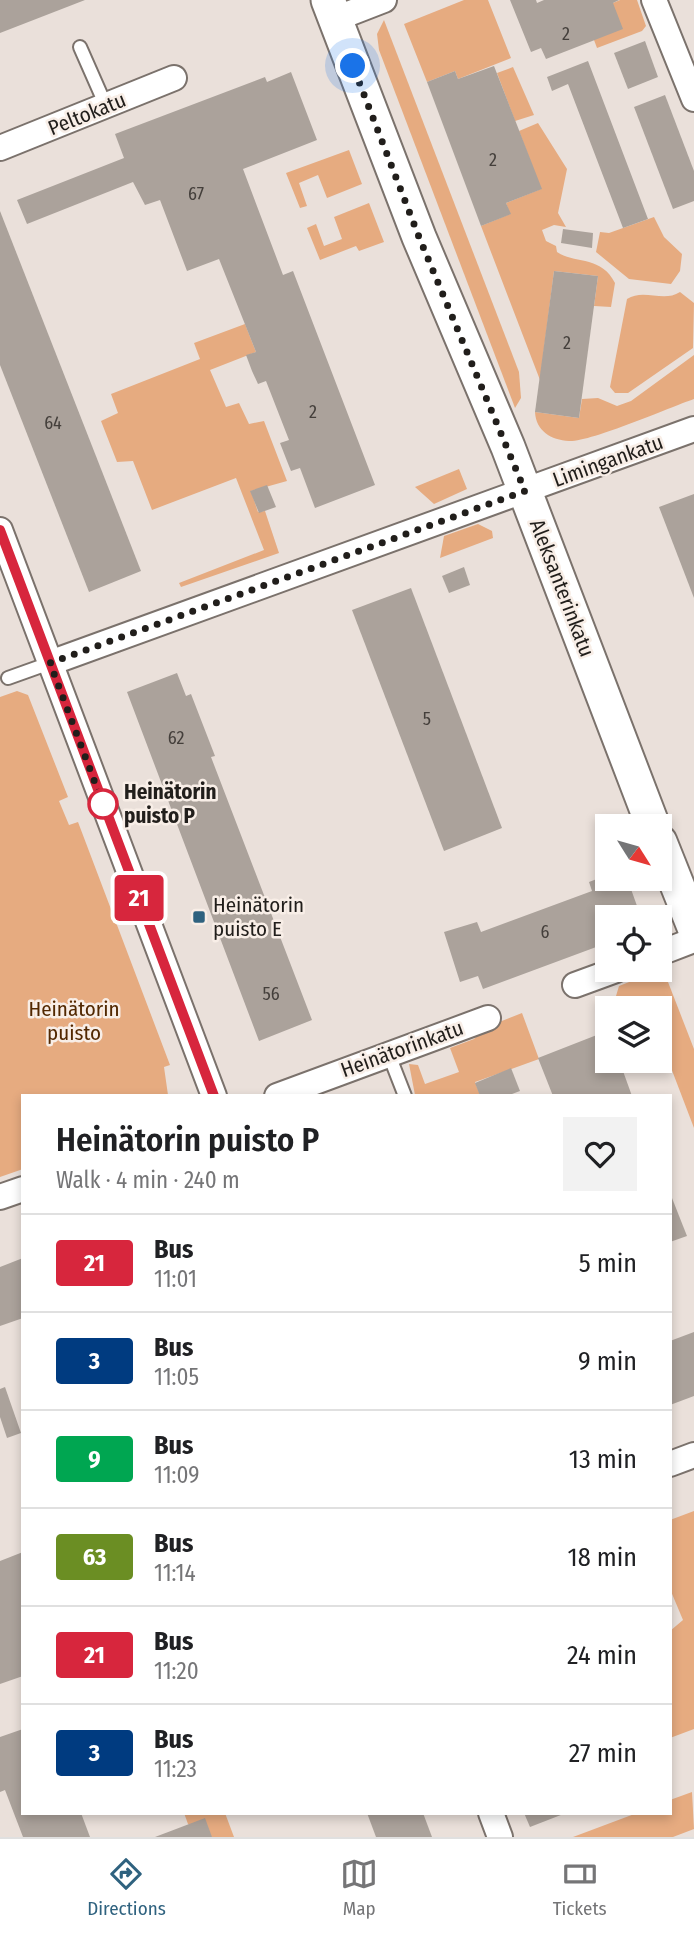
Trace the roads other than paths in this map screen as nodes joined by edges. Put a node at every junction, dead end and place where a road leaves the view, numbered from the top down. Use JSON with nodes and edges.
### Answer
{"nodes":[{"id":1,"x":384,"y":0,"type":"edge"},
{"id":2,"x":653,"y":0,"type":"edge"},
{"id":3,"x":332,"y":9,"type":"edge"},
{"id":4,"x":80,"y":47,"type":"dead end"},
{"id":5,"x":174,"y":78,"type":"dead end"},
{"id":6,"x":694,"y":99,"type":"edge"},
{"id":7,"x":106,"y":106,"type":"junction"},
{"id":8,"x":0,"y":148,"type":"edge"},
{"id":9,"x":694,"y":429,"type":"edge"},
{"id":10,"x":525,"y":491,"type":"junction"},
{"id":11,"x":0,"y":530,"type":"edge"},
{"id":12,"x":50,"y":663,"type":"junction"},
{"id":13,"x":8,"y":678,"type":"dead end"},
{"id":14,"x":648,"y":814,"type":"edge"},
{"id":15,"x":672,"y":872,"type":"edge"},
{"id":16,"x":694,"y":927,"type":"edge"},
{"id":17,"x":694,"y":940,"type":"edge"},
{"id":18,"x":672,"y":948,"type":"edge"},
{"id":19,"x":595,"y":978,"type":"edge"},
{"id":20,"x":575,"y":985,"type":"dead end"},
{"id":21,"x":488,"y":1018,"type":"dead end"},
{"id":22,"x":389,"y":1055,"type":"junction"},
{"id":23,"x":213,"y":1094,"type":"edge"},
{"id":24,"x":283,"y":1094,"type":"edge"},
{"id":25,"x":404,"y":1094,"type":"edge"},
{"id":26,"x":21,"y":1190,"type":"edge"},
{"id":27,"x":0,"y":1197,"type":"edge"},
{"id":28,"x":694,"y":1455,"type":"edge"},
{"id":29,"x":672,"y":1463,"type":"edge"},
{"id":30,"x":492,"y":1815,"type":"edge"},
{"id":31,"x":500,"y":1837,"type":"edge"}],
"edges":[{"from":1,"to":3,"type":"street"},
{"from":2,"to":6,"type":"street"},
{"from":3,"to":10,"type":"main road","name":"Aleksanterinkatu"},
{"from":4,"to":7,"type":"lane"},
{"from":5,"to":7,"type":"street","name":"Peltokatu"},
{"from":7,"to":8,"type":"street","name":"Peltokatu"},
{"from":9,"to":10,"type":"street","name":"Limingankatu"},
{"from":10,"to":12,"type":"street","name":"Limingankatu"},
{"from":10,"to":14,"type":"main road","name":"Aleksanterinkatu"},
{"from":11,"to":12,"type":"street"},
{"from":12,"to":13,"type":"lane","name":"Limingankatu"},
{"from":12,"to":23,"type":"street"},
{"from":15,"to":16,"type":"main road"},
{"from":17,"to":18,"type":"street"},
{"from":19,"to":20,"type":"street"},
{"from":21,"to":22,"type":"street","name":"Heinätorinkatu"},
{"from":22,"to":24,"type":"street","name":"Heinätorinkatu"},
{"from":22,"to":25,"type":"lane"},
{"from":26,"to":27,"type":"street"},
{"from":28,"to":29,"type":"street"},
{"from":30,"to":31,"type":"street"}]}
